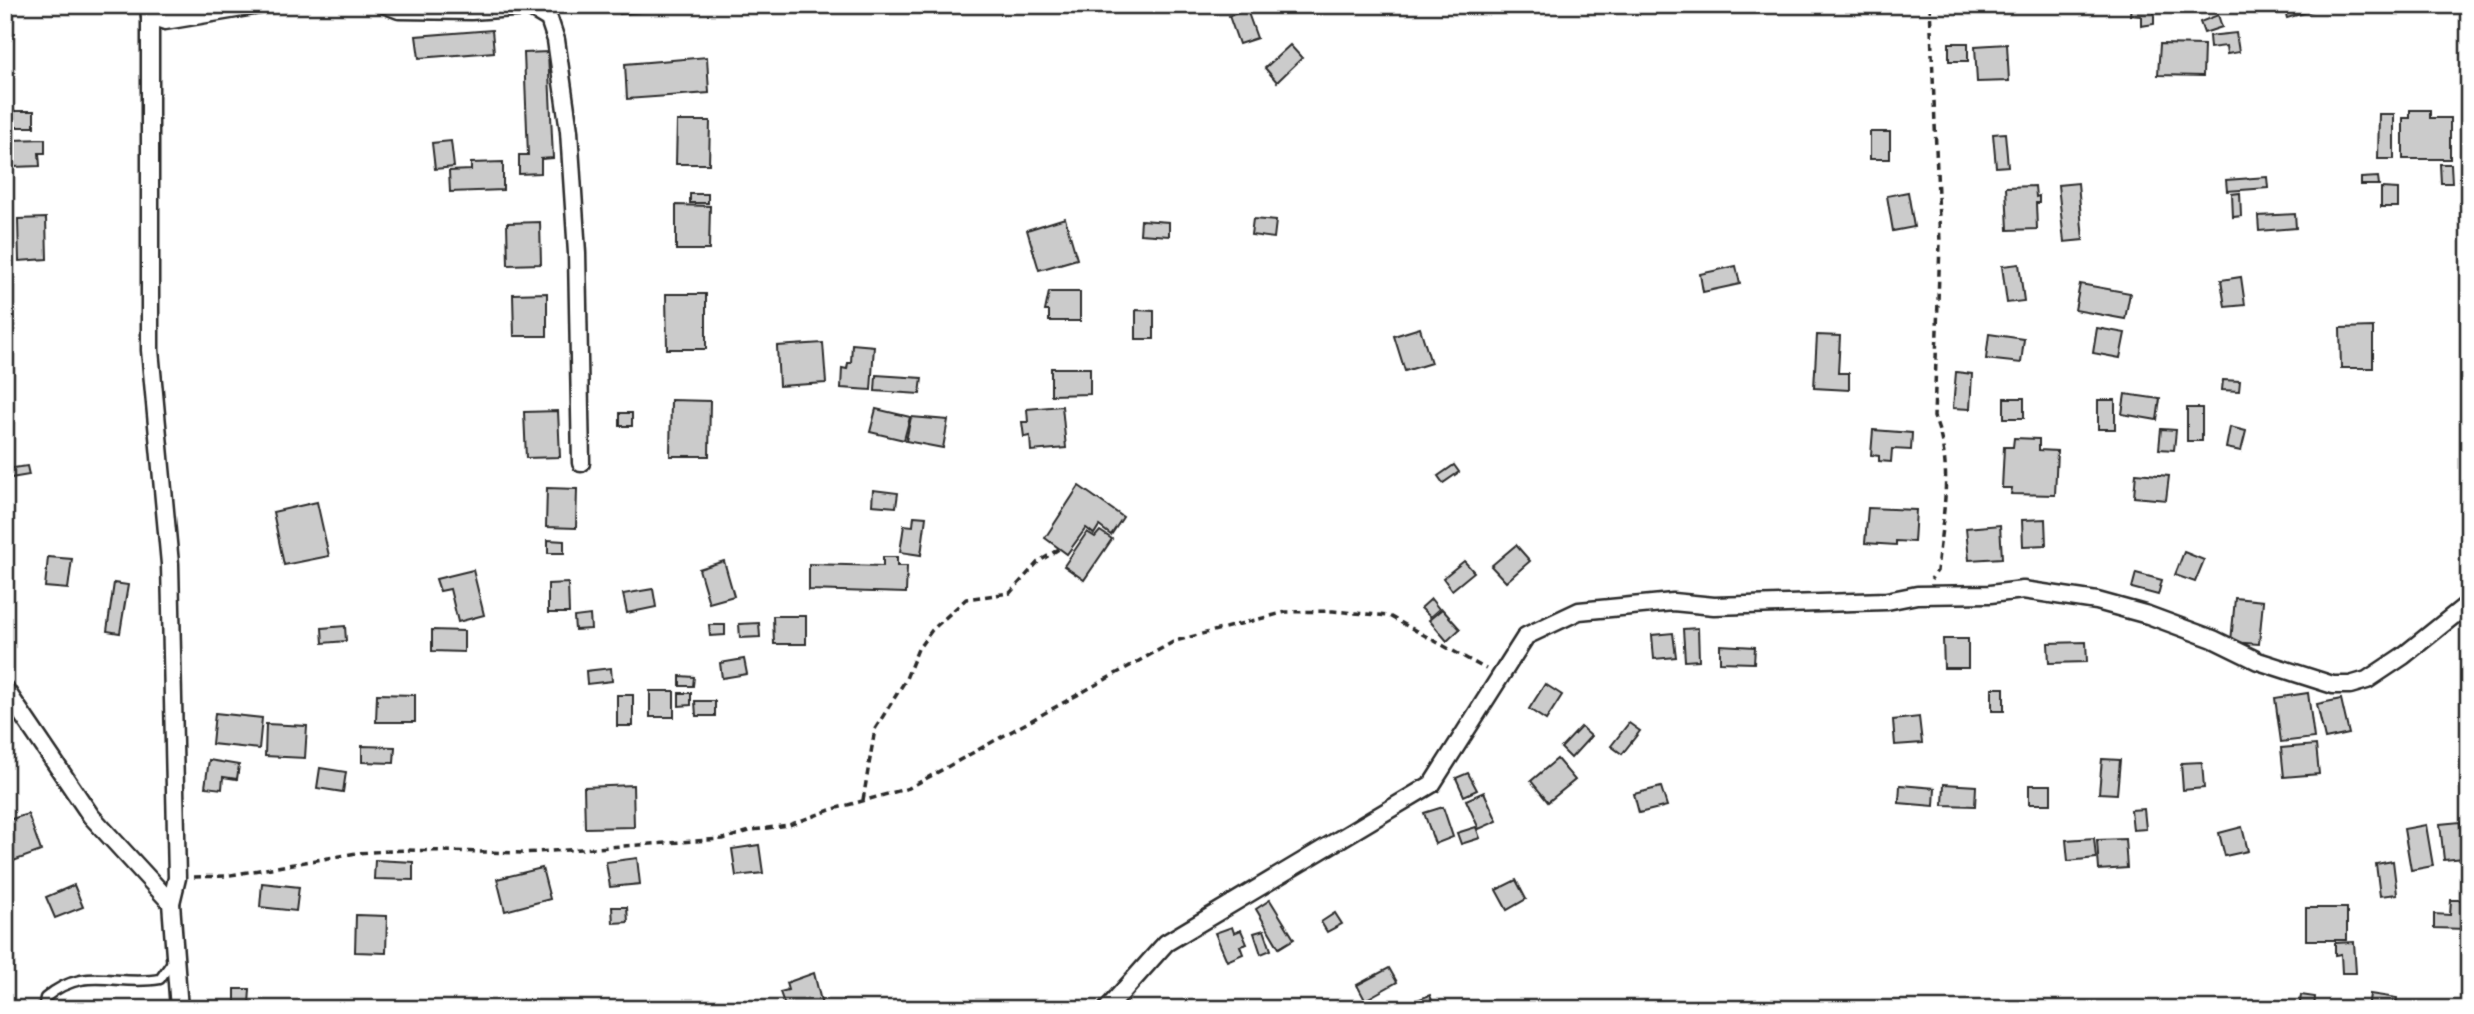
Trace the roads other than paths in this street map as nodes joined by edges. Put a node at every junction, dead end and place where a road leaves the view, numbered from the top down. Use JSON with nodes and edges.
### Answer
{"nodes":[{"id":1,"x":260,"y":5,"type":"edge"},
{"id":2,"x":386,"y":5,"type":"edge"},
{"id":3,"x":150,"y":11,"type":"edge"},
{"id":4,"x":581,"y":463,"type":"dead end"},
{"id":5,"x":2469,"y":603,"type":"edge"},
{"id":6,"x":5,"y":689,"type":"edge"},
{"id":7,"x":171,"y":903,"type":"junction"},
{"id":8,"x":176,"y":949,"type":"junction"},
{"id":9,"x":43,"y":1009,"type":"edge"},
{"id":10,"x":179,"y":1009,"type":"edge"},
{"id":11,"x":1107,"y":1009,"type":"edge"}],
"edges":[{"from":1,"to":3,"type":"street"},
{"from":2,"to":4,"type":"street"},
{"from":3,"to":7,"type":"street"},
{"from":5,"to":11,"type":"street"},
{"from":6,"to":7,"type":"street"},
{"from":7,"to":8,"type":"street"},
{"from":8,"to":9,"type":"lane"},
{"from":8,"to":10,"type":"street"}]}
